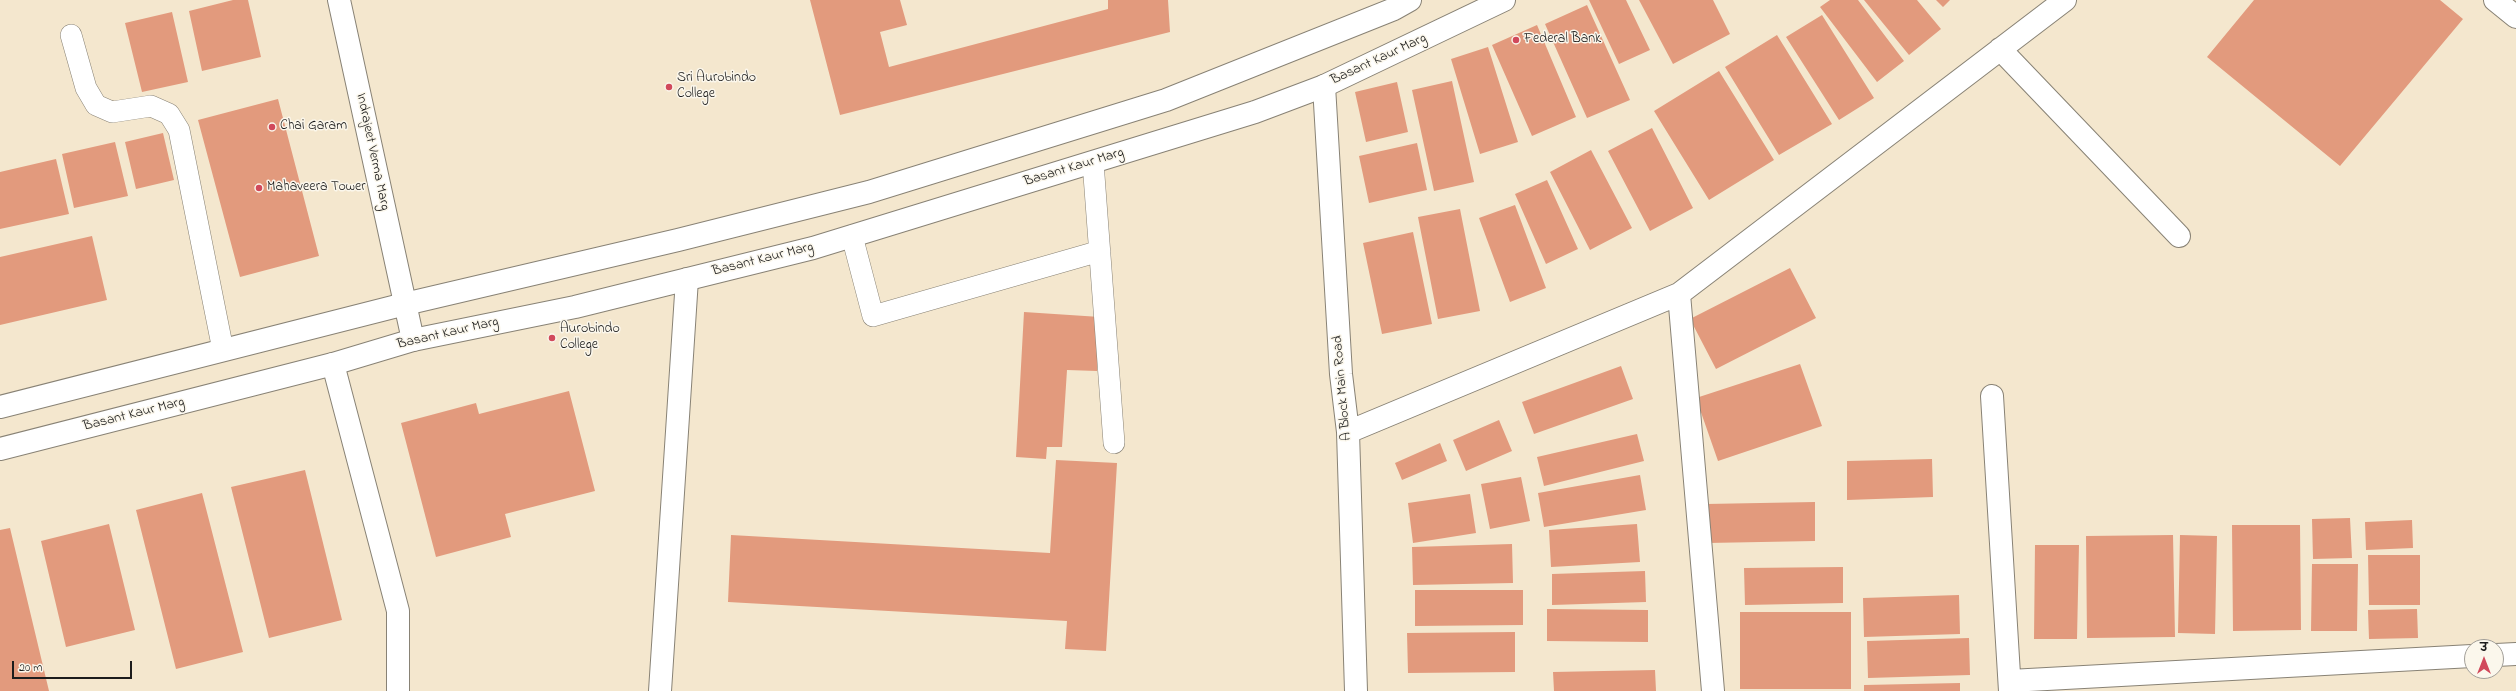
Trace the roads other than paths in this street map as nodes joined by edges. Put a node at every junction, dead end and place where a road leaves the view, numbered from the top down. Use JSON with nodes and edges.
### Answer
{"nodes":[{"id":1,"x":339,"y":0,"type":"edge"},
{"id":2,"x":1410,"y":0,"type":"edge"},
{"id":3,"x":1504,"y":0,"type":"edge"},
{"id":4,"x":2065,"y":0,"type":"edge"},
{"id":5,"x":2495,"y":0,"type":"edge"},
{"id":6,"x":2516,"y":17,"type":"edge"},
{"id":7,"x":71,"y":35,"type":"dead end"},
{"id":8,"x":2000,"y":49,"type":"junction"},
{"id":9,"x":1324,"y":86,"type":"junction"},
{"id":10,"x":1093,"y":162,"type":"junction"},
{"id":11,"x":852,"y":236,"type":"junction"},
{"id":12,"x":2179,"y":236,"type":"dead end"},
{"id":13,"x":1100,"y":251,"type":"junction"},
{"id":14,"x":687,"y":279,"type":"junction"},
{"id":15,"x":1679,"y":294,"type":"junction"},
{"id":16,"x":405,"y":304,"type":"junction"},
{"id":17,"x":414,"y":340,"type":"junction"},
{"id":18,"x":223,"y":350,"type":"junction"},
{"id":19,"x":333,"y":364,"type":"junction"},
{"id":20,"x":1992,"y":396,"type":"dead end"},
{"id":21,"x":0,"y":407,"type":"edge"},
{"id":22,"x":1348,"y":432,"type":"junction"},
{"id":23,"x":1114,"y":444,"type":"dead end"},
{"id":24,"x":0,"y":449,"type":"edge"},
{"id":25,"x":2516,"y":654,"type":"edge"},
{"id":26,"x":2504,"y":655,"type":"edge"},
{"id":27,"x":2464,"y":657,"type":"edge"},
{"id":28,"x":2010,"y":686,"type":"edge"},
{"id":29,"x":398,"y":691,"type":"edge"},
{"id":30,"x":660,"y":691,"type":"edge"},
{"id":31,"x":1356,"y":691,"type":"edge"},
{"id":32,"x":1712,"y":691,"type":"edge"}],
"edges":[{"from":1,"to":16,"type":"street","name":"Indrajeet Verma Marg"},
{"from":2,"to":16,"type":"street"},
{"from":3,"to":9,"type":"street","name":"Basant Kaur Marg"},
{"from":4,"to":8,"type":"street"},
{"from":5,"to":6,"type":"street"},
{"from":7,"to":18,"type":"lane"},
{"from":8,"to":12,"type":"street"},
{"from":8,"to":15,"type":"street"},
{"from":9,"to":10,"type":"street","name":"Basant Kaur Marg"},
{"from":9,"to":22,"type":"street","name":"A Block Main Road"},
{"from":10,"to":11,"type":"street","name":"Basant Kaur Marg"},
{"from":10,"to":13,"type":"lane"},
{"from":11,"to":13,"type":"lane"},
{"from":11,"to":14,"type":"street","name":"Basant Kaur Marg"},
{"from":13,"to":23,"type":"lane"},
{"from":14,"to":17,"type":"street","name":"Basant Kaur Marg"},
{"from":14,"to":30,"type":"street"},
{"from":15,"to":22,"type":"street"},
{"from":15,"to":32,"type":"street"},
{"from":16,"to":17,"type":"street","name":"Indrajeet Verma Marg"},
{"from":16,"to":18,"type":"street"},
{"from":17,"to":19,"type":"street","name":"Basant Kaur Marg"},
{"from":18,"to":21,"type":"street"},
{"from":19,"to":24,"type":"street","name":"Basant Kaur Marg"},
{"from":19,"to":29,"type":"street"},
{"from":20,"to":28,"type":"street"},
{"from":22,"to":31,"type":"street","name":"A Block Main Road"},
{"from":25,"to":26,"type":"street"},
{"from":27,"to":28,"type":"street"}]}
